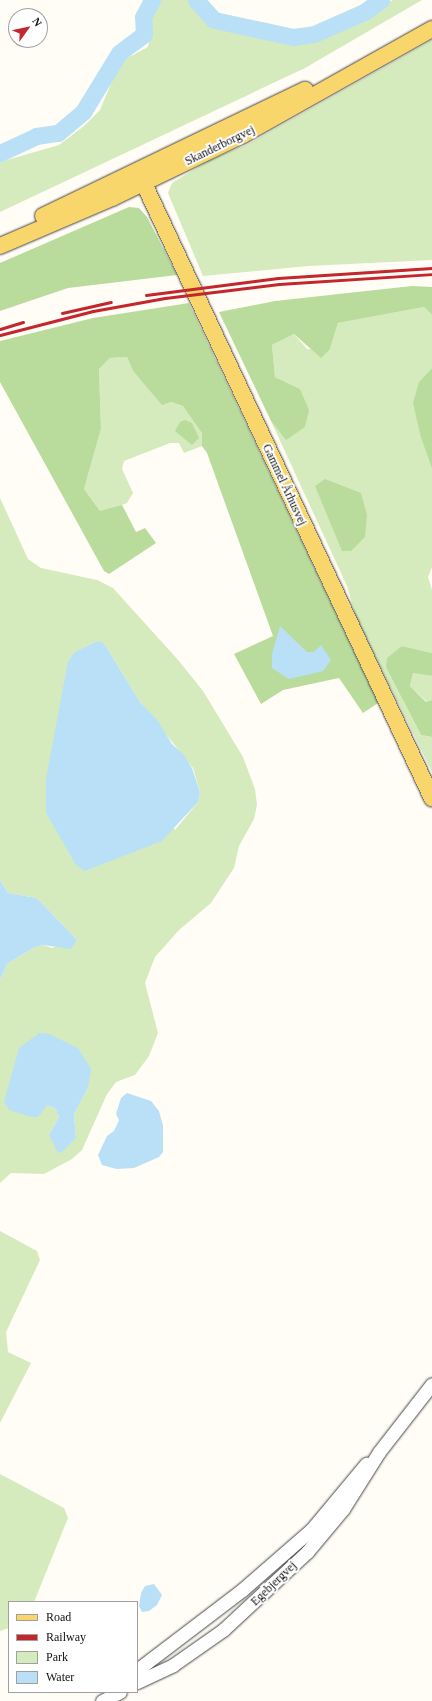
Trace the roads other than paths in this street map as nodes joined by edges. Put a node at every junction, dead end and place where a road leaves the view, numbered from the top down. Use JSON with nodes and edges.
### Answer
{"nodes":[{"id":1,"x":432,"y":20,"type":"edge"},
{"id":2,"x":432,"y":29,"type":"edge"},
{"id":3,"x":141,"y":177,"type":"junction"},
{"id":4,"x":0,"y":236,"type":"edge"},
{"id":5,"x":0,"y":246,"type":"edge"},
{"id":6,"x":432,"y":798,"type":"edge"},
{"id":7,"x":432,"y":1384,"type":"edge"},
{"id":8,"x":380,"y":1452,"type":"junction"},
{"id":9,"x":312,"y":1529,"type":"junction"},
{"id":10,"x":240,"y":1616,"type":"junction"},
{"id":11,"x":138,"y":1669,"type":"edge"},
{"id":12,"x":138,"y":1682,"type":"edge"},
{"id":13,"x":107,"y":1693,"type":"edge"},
{"id":14,"x":118,"y":1693,"type":"edge"},
{"id":15,"x":100,"y":1701,"type":"edge"}],
"edges":[{"from":1,"to":3,"type":"main road","name":"Skanderborgvej"},
{"from":2,"to":3,"type":"main road","name":"Skanderborgvej"},
{"from":3,"to":4,"type":"main road","name":"Skanderborgvej"},
{"from":3,"to":5,"type":"main road","name":"Skanderborgvej"},
{"from":3,"to":6,"type":"main road","name":"Gammel Århusvej"},
{"from":7,"to":8,"type":"street","name":"Egebjergvej"},
{"from":8,"to":9,"type":"street","name":"Egebjergvej"},
{"from":8,"to":10,"type":"street","name":"Egebjergvej"},
{"from":9,"to":10,"type":"street"},
{"from":9,"to":11,"type":"street","name":"Egebjergvej"},
{"from":10,"to":12,"type":"street","name":"Egebjergvej"},
{"from":13,"to":15,"type":"street"},
{"from":14,"to":15,"type":"street"}]}
